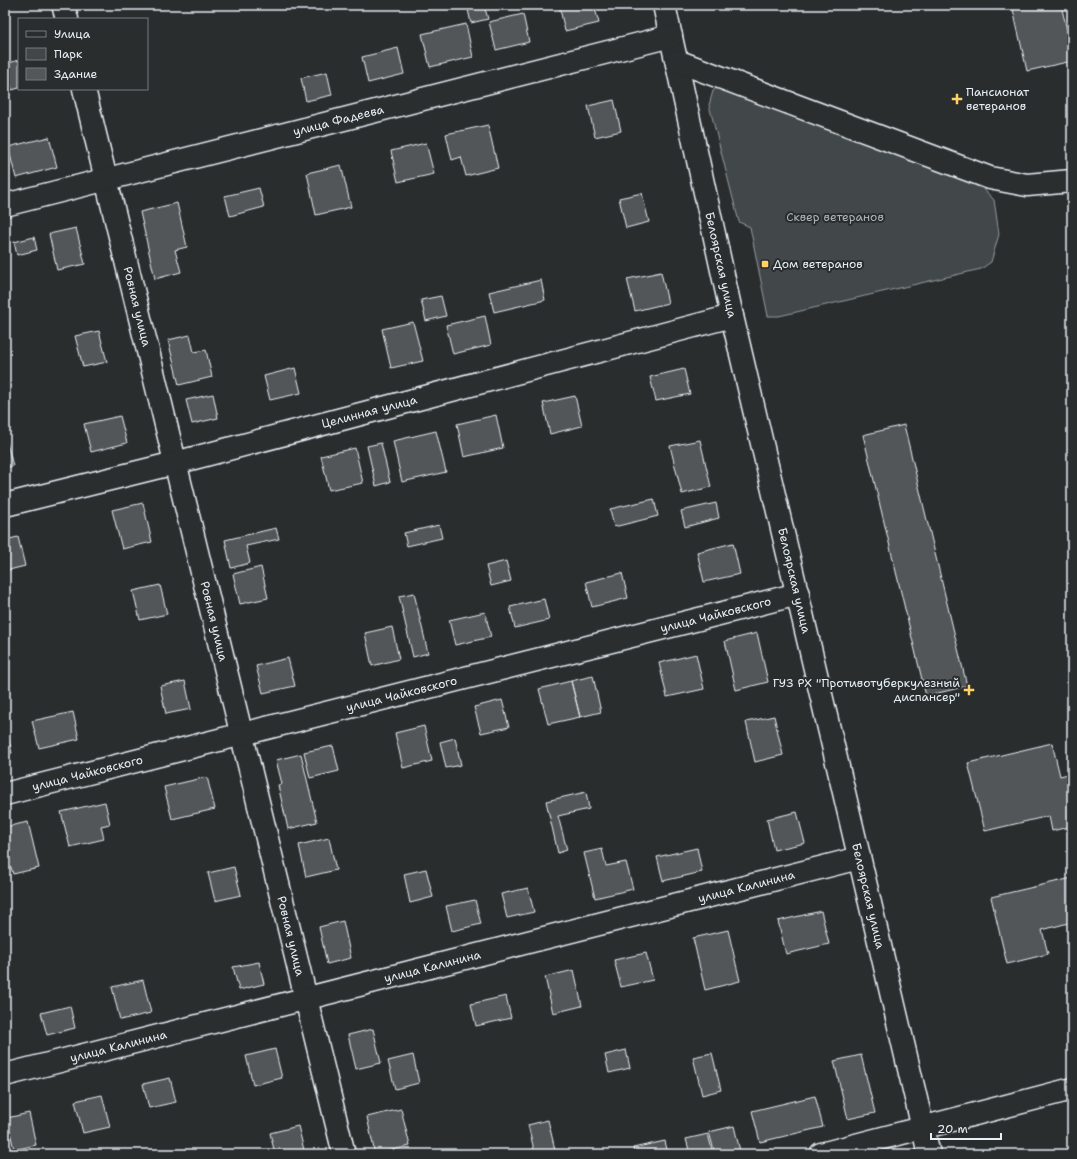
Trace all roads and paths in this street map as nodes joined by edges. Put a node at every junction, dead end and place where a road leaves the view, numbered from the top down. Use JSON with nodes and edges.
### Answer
{"nodes":[{"id":1,"x":63,"y":5,"type":"edge"},
{"id":2,"x":664,"y":5,"type":"edge"},
{"id":3,"x":67,"y":18,"type":"edge"},
{"id":4,"x":671,"y":36,"type":"junction"},
{"id":5,"x":677,"y":61,"type":"junction"},
{"id":6,"x":84,"y":90,"type":"edge"},
{"id":7,"x":106,"y":179,"type":"junction"},
{"id":8,"x":1072,"y":181,"type":"edge"},
{"id":9,"x":5,"y":205,"type":"edge"},
{"id":10,"x":732,"y":316,"type":"junction"},
{"id":11,"x":175,"y":463,"type":"junction"},
{"id":12,"x":5,"y":505,"type":"edge"},
{"id":13,"x":798,"y":594,"type":"junction"},
{"id":14,"x":242,"y":734,"type":"junction"},
{"id":15,"x":5,"y":794,"type":"edge"},
{"id":16,"x":859,"y":858,"type":"junction"},
{"id":17,"x":306,"y":999,"type":"junction"},
{"id":18,"x":5,"y":1075,"type":"edge"},
{"id":19,"x":1072,"y":1089,"type":"edge"},
{"id":20,"x":923,"y":1127,"type":"junction"},
{"id":21,"x":344,"y":1154,"type":"edge"},
{"id":22,"x":821,"y":1154,"type":"edge"},
{"id":23,"x":929,"y":1154,"type":"edge"}],
"edges":[{"from":1,"to":3,"type":"street"},
{"from":2,"to":4,"type":"street","name":"Белоярская улица"},
{"from":4,"to":5,"type":"street","name":"Белоярская улица"},
{"from":4,"to":7,"type":"street","name":"улица Фадеева"},
{"from":5,"to":8,"type":"street"},
{"from":5,"to":10,"type":"street","name":"Белоярская улица"},
{"from":6,"to":7,"type":"street","name":"Ровная улица"},
{"from":7,"to":9,"type":"street","name":"улица Фадеева"},
{"from":7,"to":11,"type":"street","name":"Ровная улица"},
{"from":10,"to":11,"type":"street","name":"Целинная улица"},
{"from":10,"to":13,"type":"street","name":"Белоярская улица"},
{"from":11,"to":12,"type":"street","name":"Целинная улица"},
{"from":11,"to":14,"type":"street","name":"Ровная улица"},
{"from":13,"to":14,"type":"street","name":"улица Чайковского"},
{"from":13,"to":16,"type":"street","name":"Белоярская улица"},
{"from":14,"to":15,"type":"street","name":"улица Чайковского"},
{"from":14,"to":17,"type":"street","name":"Ровная улица"},
{"from":16,"to":17,"type":"street","name":"улица Калинина"},
{"from":16,"to":20,"type":"street","name":"Белоярская улица"},
{"from":17,"to":18,"type":"street","name":"улица Калинина"},
{"from":17,"to":21,"type":"street","name":"Ровная улица"},
{"from":19,"to":20,"type":"street"},
{"from":20,"to":22,"type":"street"},
{"from":20,"to":23,"type":"street","name":"Белоярская улица"}]}
